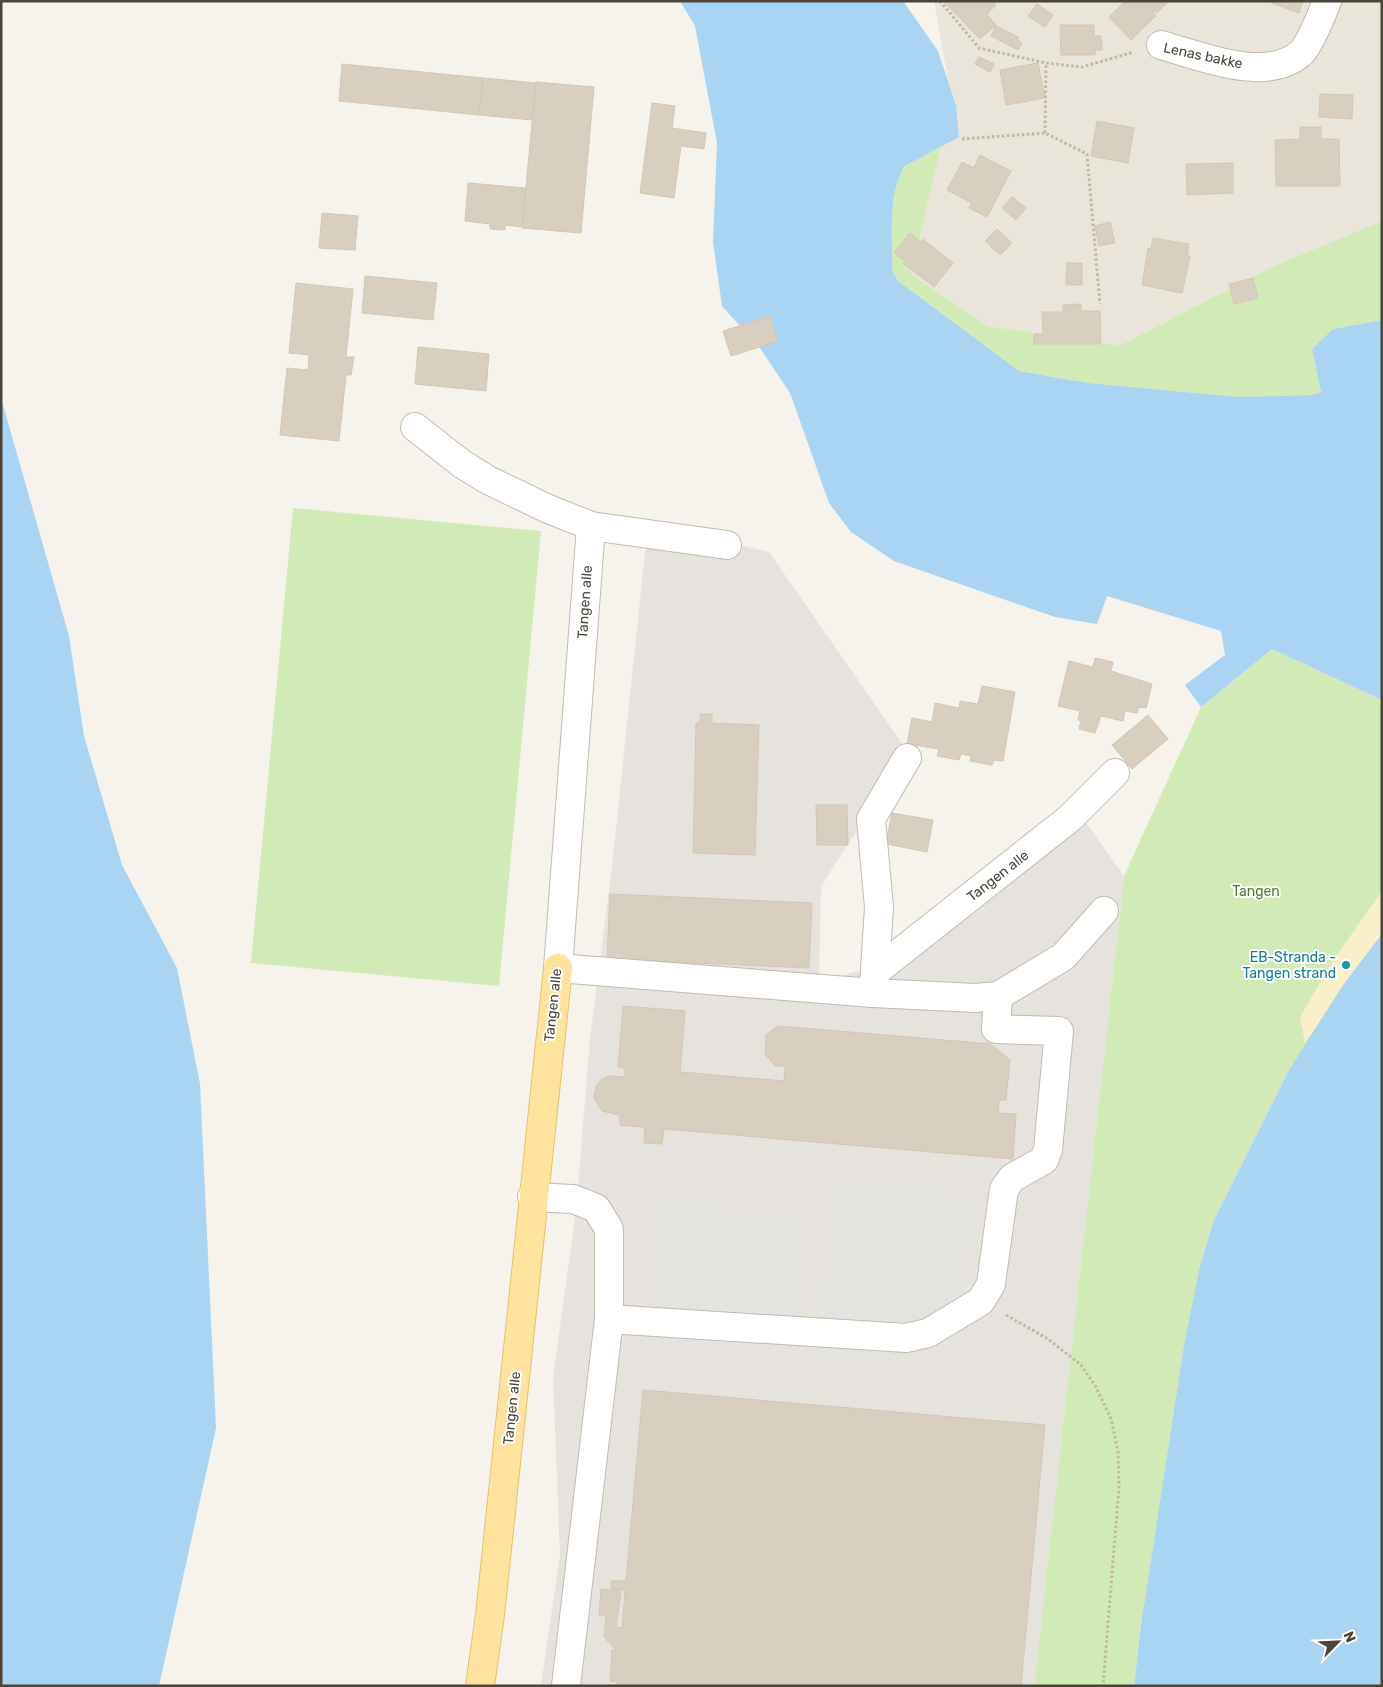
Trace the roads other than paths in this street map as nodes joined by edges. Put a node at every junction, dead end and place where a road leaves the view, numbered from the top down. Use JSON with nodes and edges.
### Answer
{"nodes":[{"id":1,"x":1327,"y":1,"type":"edge"},
{"id":2,"x":1161,"y":45,"type":"road end"},
{"id":3,"x":415,"y":427,"type":"dead end"},
{"id":4,"x":591,"y":526,"type":"junction"},
{"id":5,"x":727,"y":545,"type":"dead end"},
{"id":6,"x":907,"y":758,"type":"dead end"},
{"id":7,"x":1115,"y":773,"type":"dead end"},
{"id":8,"x":1104,"y":911,"type":"dead end"},
{"id":9,"x":558,"y":968,"type":"junction"},
{"id":10,"x":874,"y":983,"type":"junction"},
{"id":11,"x":998,"y":996,"type":"junction"},
{"id":12,"x":532,"y":1197,"type":"junction"},
{"id":13,"x":609,"y":1319,"type":"junction"},
{"id":14,"x":480,"y":1686,"type":"edge"},
{"id":15,"x":566,"y":1686,"type":"edge"}],
"edges":[{"from":1,"to":2,"type":"street","name":"Lenas bakke"},
{"from":3,"to":4,"type":"street"},
{"from":4,"to":5,"type":"street"},
{"from":4,"to":9,"type":"street","name":"Tangen alle"},
{"from":6,"to":10,"type":"street"},
{"from":7,"to":10,"type":"street","name":"Tangen alle"},
{"from":8,"to":11,"type":"street"},
{"from":9,"to":10,"type":"street"},
{"from":9,"to":12,"type":"main road","name":"Tangen alle"},
{"from":10,"to":11,"type":"street"},
{"from":11,"to":13,"type":"street"},
{"from":12,"to":13,"type":"street"},
{"from":12,"to":14,"type":"main road","name":"Tangen alle"},
{"from":13,"to":15,"type":"street"}]}
